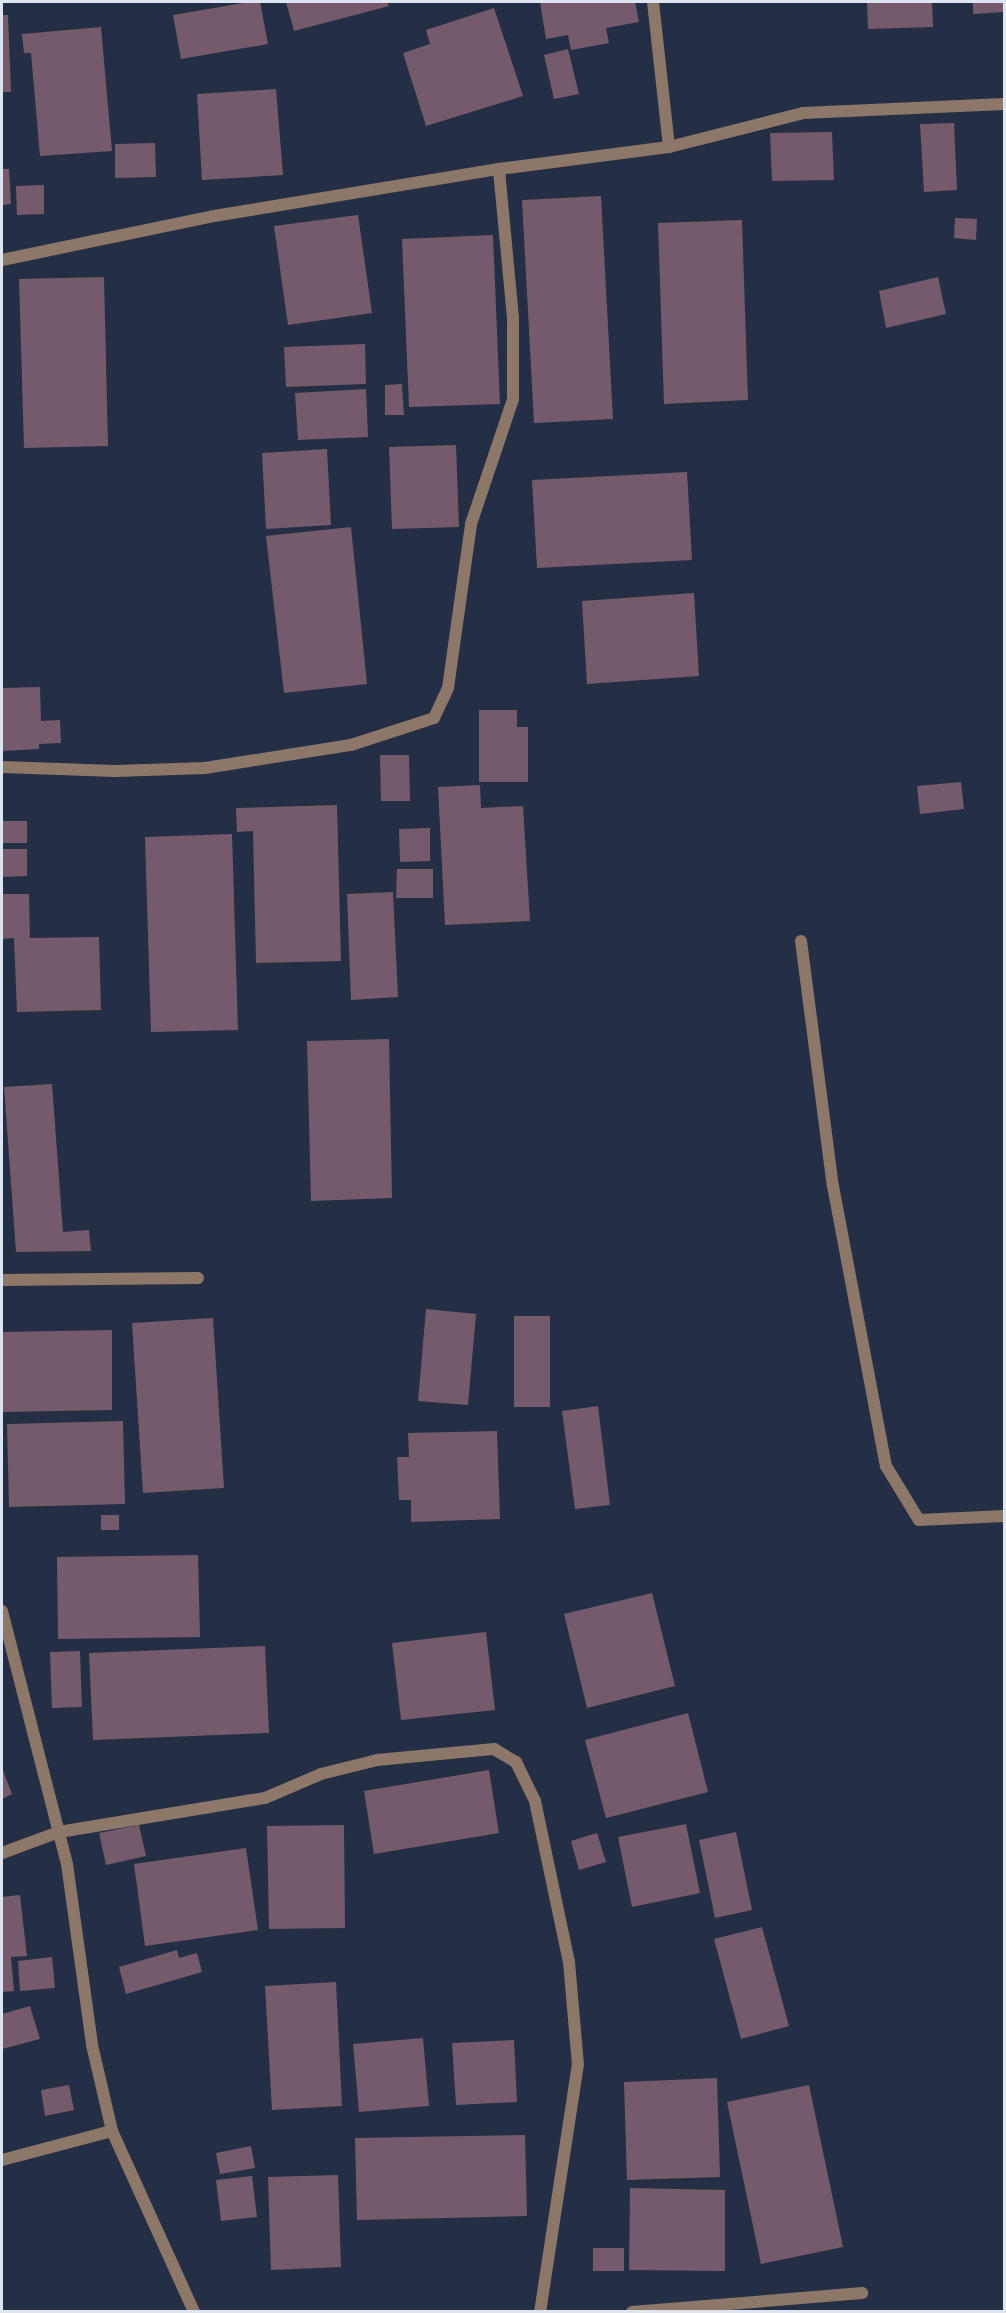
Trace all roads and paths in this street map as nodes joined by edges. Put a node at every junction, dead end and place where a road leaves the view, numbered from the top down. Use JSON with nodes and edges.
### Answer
{"nodes":[{"id":1,"x":653,"y":2,"type":"edge"},
{"id":2,"x":1005,"y":104,"type":"edge"},
{"id":3,"x":669,"y":147,"type":"junction"},
{"id":4,"x":499,"y":169,"type":"junction"},
{"id":5,"x":2,"y":260,"type":"edge"},
{"id":6,"x":2,"y":767,"type":"edge"},
{"id":7,"x":801,"y":940,"type":"dead end"},
{"id":8,"x":198,"y":1278,"type":"dead end"},
{"id":9,"x":2,"y":1280,"type":"edge"},
{"id":10,"x":1005,"y":1516,"type":"edge"},
{"id":11,"x":2,"y":1611,"type":"edge"},
{"id":12,"x":59,"y":1832,"type":"junction"},
{"id":13,"x":2,"y":1853,"type":"edge"},
{"id":14,"x":112,"y":2131,"type":"junction"},
{"id":15,"x":2,"y":2160,"type":"edge"},
{"id":16,"x":862,"y":2294,"type":"dead end"},
{"id":17,"x":194,"y":2312,"type":"edge"},
{"id":18,"x":540,"y":2312,"type":"edge"},
{"id":19,"x":632,"y":2312,"type":"edge"}],
"edges":[{"from":1,"to":3,"type":"street"},
{"from":2,"to":3,"type":"street"},
{"from":3,"to":4,"type":"street"},
{"from":4,"to":5,"type":"street"},
{"from":4,"to":6,"type":"street"},
{"from":7,"to":10,"type":"street"},
{"from":8,"to":9,"type":"street"},
{"from":11,"to":12,"type":"street"},
{"from":12,"to":13,"type":"street"},
{"from":12,"to":14,"type":"street"},
{"from":12,"to":18,"type":"street"},
{"from":14,"to":15,"type":"street"},
{"from":14,"to":17,"type":"street"},
{"from":16,"to":19,"type":"street"}]}
